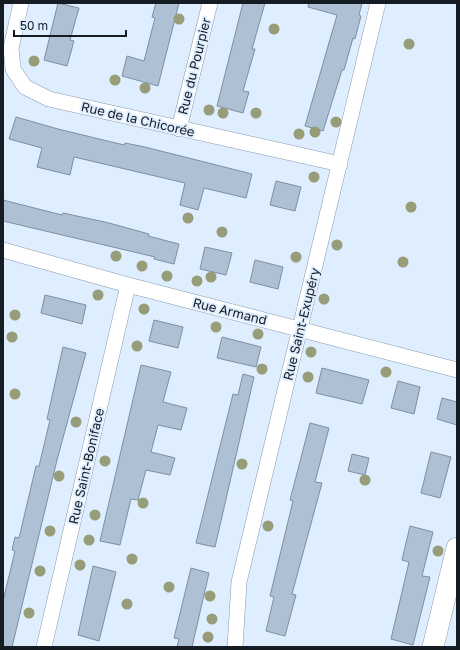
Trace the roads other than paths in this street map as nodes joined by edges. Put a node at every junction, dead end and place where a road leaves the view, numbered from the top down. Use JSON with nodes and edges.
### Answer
{"nodes":[{"id":1,"x":21,"y":3,"type":"edge"},
{"id":2,"x":210,"y":3,"type":"edge"},
{"id":3,"x":378,"y":3,"type":"edge"},
{"id":4,"x":179,"y":129,"type":"junction"},
{"id":5,"x":340,"y":164,"type":"junction"},
{"id":6,"x":3,"y":250,"type":"edge"},
{"id":7,"x":128,"y":285,"type":"junction"},
{"id":8,"x":300,"y":328,"type":"junction"},
{"id":9,"x":457,"y":370,"type":"edge"},
{"id":10,"x":457,"y":548,"type":"edge"},
{"id":11,"x":44,"y":647,"type":"edge"},
{"id":12,"x":235,"y":647,"type":"edge"},
{"id":13,"x":433,"y":647,"type":"edge"}],
"edges":[{"from":1,"to":4,"type":"street","name":"Rue de la Chicorée"},
{"from":2,"to":4,"type":"street","name":"Rue du Pourpier"},
{"from":3,"to":5,"type":"street","name":"Rue Saint-Exupéry"},
{"from":4,"to":5,"type":"street","name":"Rue de la Chicorée"},
{"from":5,"to":8,"type":"street","name":"Rue Saint-Exupéry"},
{"from":6,"to":7,"type":"street","name":"Rue Armand"},
{"from":7,"to":8,"type":"street","name":"Rue Armand"},
{"from":7,"to":11,"type":"street","name":"Rue Saint-Boniface"},
{"from":8,"to":9,"type":"street","name":"Rue Armand"},
{"from":8,"to":12,"type":"street","name":"Rue Saint-Exupéry"},
{"from":10,"to":13,"type":"main road"}]}
